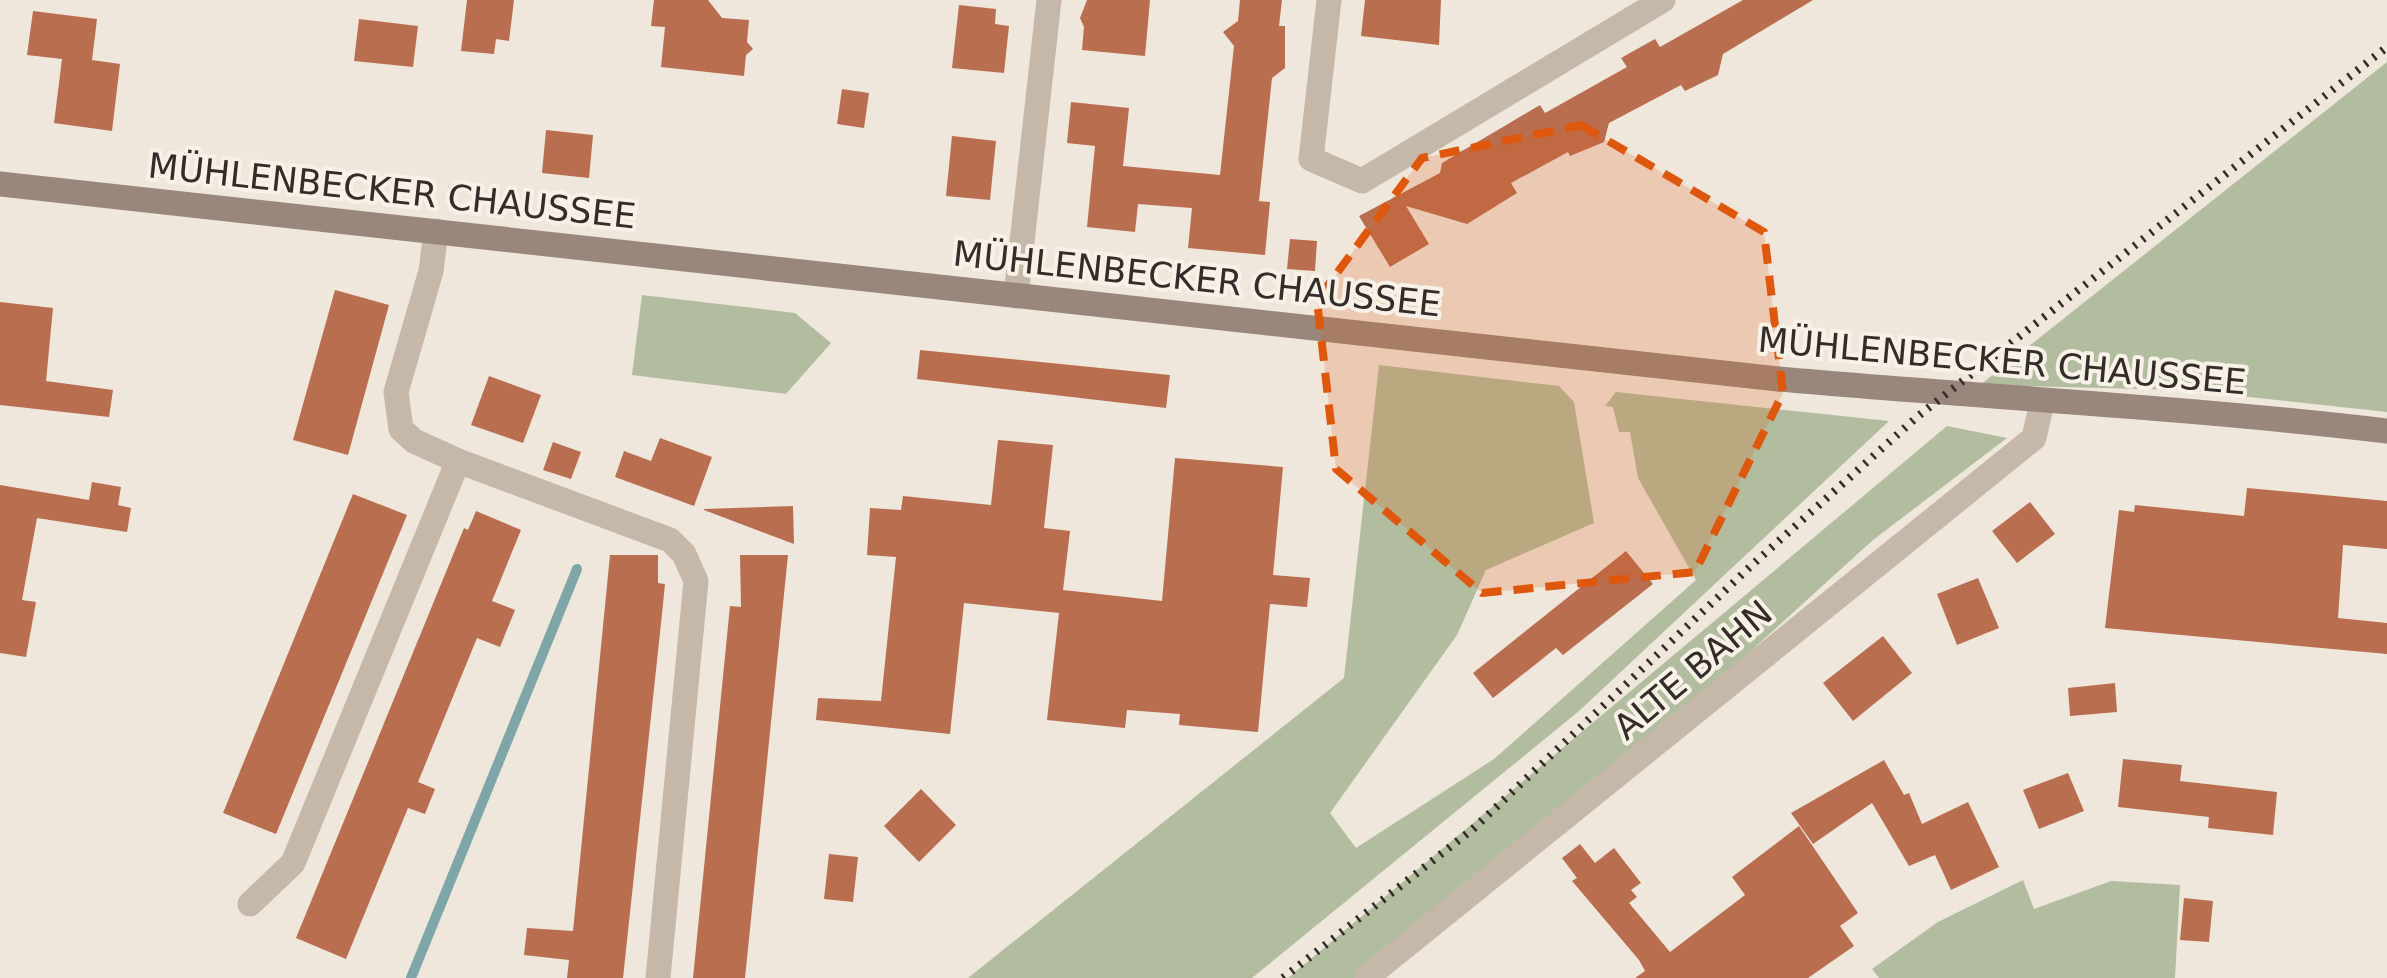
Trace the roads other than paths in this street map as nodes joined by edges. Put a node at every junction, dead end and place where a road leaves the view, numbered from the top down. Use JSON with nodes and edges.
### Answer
{"nodes":[{"id":1,"x":1049,"y":0,"type":"edge"},
{"id":2,"x":1329,"y":0,"type":"edge"},
{"id":3,"x":1664,"y":0,"type":"edge"},
{"id":4,"x":0,"y":184,"type":"edge"},
{"id":5,"x":436,"y":231,"type":"junction"},
{"id":6,"x":1016,"y":296,"type":"junction"},
{"id":7,"x":2042,"y":402,"type":"junction"},
{"id":8,"x":2387,"y":431,"type":"edge"},
{"id":9,"x":458,"y":460,"type":"junction"},
{"id":10,"x":250,"y":904,"type":"dead end"},
{"id":11,"x":658,"y":978,"type":"edge"},
{"id":12,"x":1366,"y":978,"type":"edge"}],
"edges":[{"from":1,"to":6,"type":"street"},
{"from":2,"to":3,"type":"street"},
{"from":4,"to":5,"type":"main road","name":"MÜHLENBECKER CHAUSSEE"},
{"from":5,"to":6,"type":"main road","name":"MÜHLENBECKER CHAUSSEE"},
{"from":5,"to":9,"type":"street"},
{"from":6,"to":7,"type":"main road","name":"MÜHLENBECKER CHAUSSEE"},
{"from":7,"to":8,"type":"main road","name":"MÜHLENBECKER CHAUSSEE"},
{"from":7,"to":12,"type":"street","name":"ALTE BAHN"},
{"from":9,"to":10,"type":"street"},
{"from":9,"to":11,"type":"street"}]}
